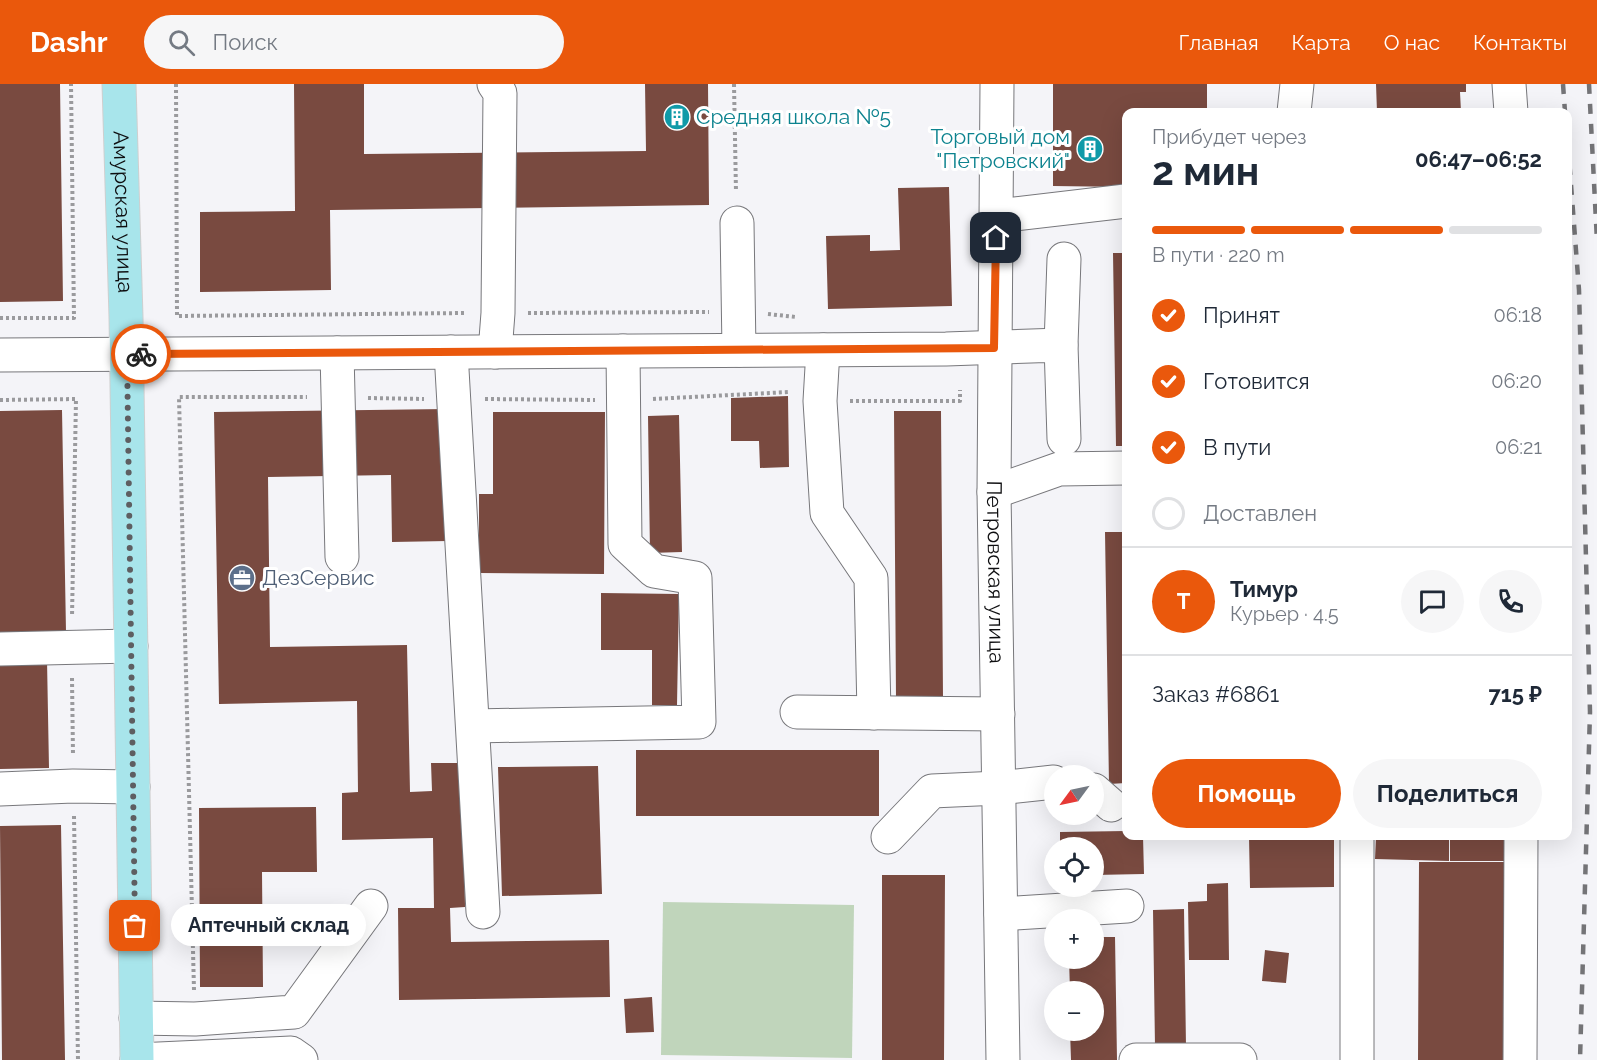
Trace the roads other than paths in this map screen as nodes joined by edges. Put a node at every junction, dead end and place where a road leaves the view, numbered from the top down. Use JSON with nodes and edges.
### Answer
{"nodes":[{"id":1,"x":119,"y":84,"type":"edge"},
{"id":2,"x":494,"y":84,"type":"edge"},
{"id":3,"x":997,"y":84,"type":"edge"},
{"id":4,"x":1297,"y":84,"type":"edge"},
{"id":5,"x":1509,"y":84,"type":"edge"},
{"id":6,"x":1294,"y":108,"type":"edge"},
{"id":7,"x":1511,"y":108,"type":"edge"},
{"id":8,"x":1122,"y":201,"type":"edge"},
{"id":9,"x":997,"y":216,"type":"junction"},
{"id":10,"x":737,"y":223,"type":"road end"},
{"id":11,"x":1064,"y":259,"type":"dead end"},
{"id":12,"x":1061,"y":345,"type":"junction"},
{"id":13,"x":994,"y":348,"type":"junction"},
{"id":14,"x":739,"y":350,"type":"junction"},
{"id":15,"x":823,"y":350,"type":"junction"},
{"id":16,"x":623,"y":351,"type":"junction"},
{"id":17,"x":450,"y":352,"type":"junction"},
{"id":18,"x":495,"y":352,"type":"junction"},
{"id":19,"x":337,"y":353,"type":"junction"},
{"id":20,"x":127,"y":354,"type":"junction"},
{"id":21,"x":0,"y":355,"type":"edge"},
{"id":22,"x":1064,"y":439,"type":"dead end"},
{"id":23,"x":1122,"y":468,"type":"edge"},
{"id":24,"x":994,"y":492,"type":"junction"},
{"id":25,"x":342,"y":557,"type":"dead end"},
{"id":26,"x":131,"y":646,"type":"junction"},
{"id":27,"x":0,"y":649,"type":"edge"},
{"id":28,"x":798,"y":712,"type":"dead end"},
{"id":29,"x":874,"y":713,"type":"junction"},
{"id":30,"x":998,"y":714,"type":"junction"},
{"id":31,"x":473,"y":726,"type":"junction"},
{"id":32,"x":1044,"y":783,"type":"edge"},
{"id":33,"x":133,"y":787,"type":"junction"},
{"id":34,"x":999,"y":788,"type":"junction"},
{"id":35,"x":0,"y":789,"type":"edge"},
{"id":36,"x":888,"y":837,"type":"dead end"},
{"id":37,"x":1357,"y":840,"type":"edge"},
{"id":38,"x":1521,"y":840,"type":"edge"},
{"id":39,"x":370,"y":906,"type":"dead end"},
{"id":40,"x":1127,"y":906,"type":"dead end"},
{"id":41,"x":483,"y":912,"type":"dead end"},
{"id":42,"x":1001,"y":914,"type":"junction"},
{"id":43,"x":136,"y":1018,"type":"junction"},
{"id":44,"x":137,"y":1060,"type":"edge"},
{"id":45,"x":301,"y":1060,"type":"edge"},
{"id":46,"x":1003,"y":1060,"type":"edge"},
{"id":47,"x":1136,"y":1060,"type":"edge"},
{"id":48,"x":1240,"y":1060,"type":"edge"},
{"id":49,"x":1357,"y":1060,"type":"edge"},
{"id":50,"x":1520,"y":1060,"type":"edge"}],
"edges":[{"from":1,"to":20,"type":"main road","name":"Амурская улица"},
{"from":2,"to":18,"type":"street"},
{"from":3,"to":9,"type":"street","name":"Петровская улица"},
{"from":4,"to":6,"type":"street"},
{"from":5,"to":7,"type":"street"},
{"from":8,"to":9,"type":"street"},
{"from":9,"to":13,"type":"street","name":"Петровская улица"},
{"from":10,"to":14,"type":"street"},
{"from":11,"to":12,"type":"street"},
{"from":12,"to":13,"type":"street"},
{"from":12,"to":22,"type":"street"},
{"from":13,"to":15,"type":"street"},
{"from":13,"to":24,"type":"street","name":"Петровская улица"},
{"from":14,"to":15,"type":"street"},
{"from":14,"to":16,"type":"street"},
{"from":15,"to":29,"type":"street"},
{"from":16,"to":18,"type":"street"},
{"from":16,"to":31,"type":"street"},
{"from":17,"to":18,"type":"street"},
{"from":17,"to":19,"type":"street"},
{"from":17,"to":31,"type":"street"},
{"from":19,"to":20,"type":"street"},
{"from":19,"to":25,"type":"street"},
{"from":20,"to":21,"type":"street"},
{"from":20,"to":26,"type":"main road","name":"Амурская улица"},
{"from":23,"to":24,"type":"street"},
{"from":24,"to":30,"type":"street","name":"Петровская улица"},
{"from":26,"to":27,"type":"street"},
{"from":26,"to":33,"type":"main road","name":"Амурская улица"},
{"from":28,"to":29,"type":"street"},
{"from":29,"to":30,"type":"street"},
{"from":30,"to":34,"type":"street","name":"Петровская улица"},
{"from":31,"to":41,"type":"street"},
{"from":32,"to":34,"type":"street"},
{"from":33,"to":35,"type":"street"},
{"from":33,"to":43,"type":"main road","name":"Амурская улица"},
{"from":34,"to":36,"type":"street"},
{"from":34,"to":42,"type":"street","name":"Петровская улица"},
{"from":37,"to":49,"type":"street"},
{"from":38,"to":50,"type":"street"},
{"from":39,"to":43,"type":"street"},
{"from":40,"to":42,"type":"street"},
{"from":42,"to":46,"type":"street","name":"Петровская улица"},
{"from":43,"to":44,"type":"main road","name":"Амурская улица"},
{"from":44,"to":45,"type":"street"},
{"from":47,"to":48,"type":"street"}]}
